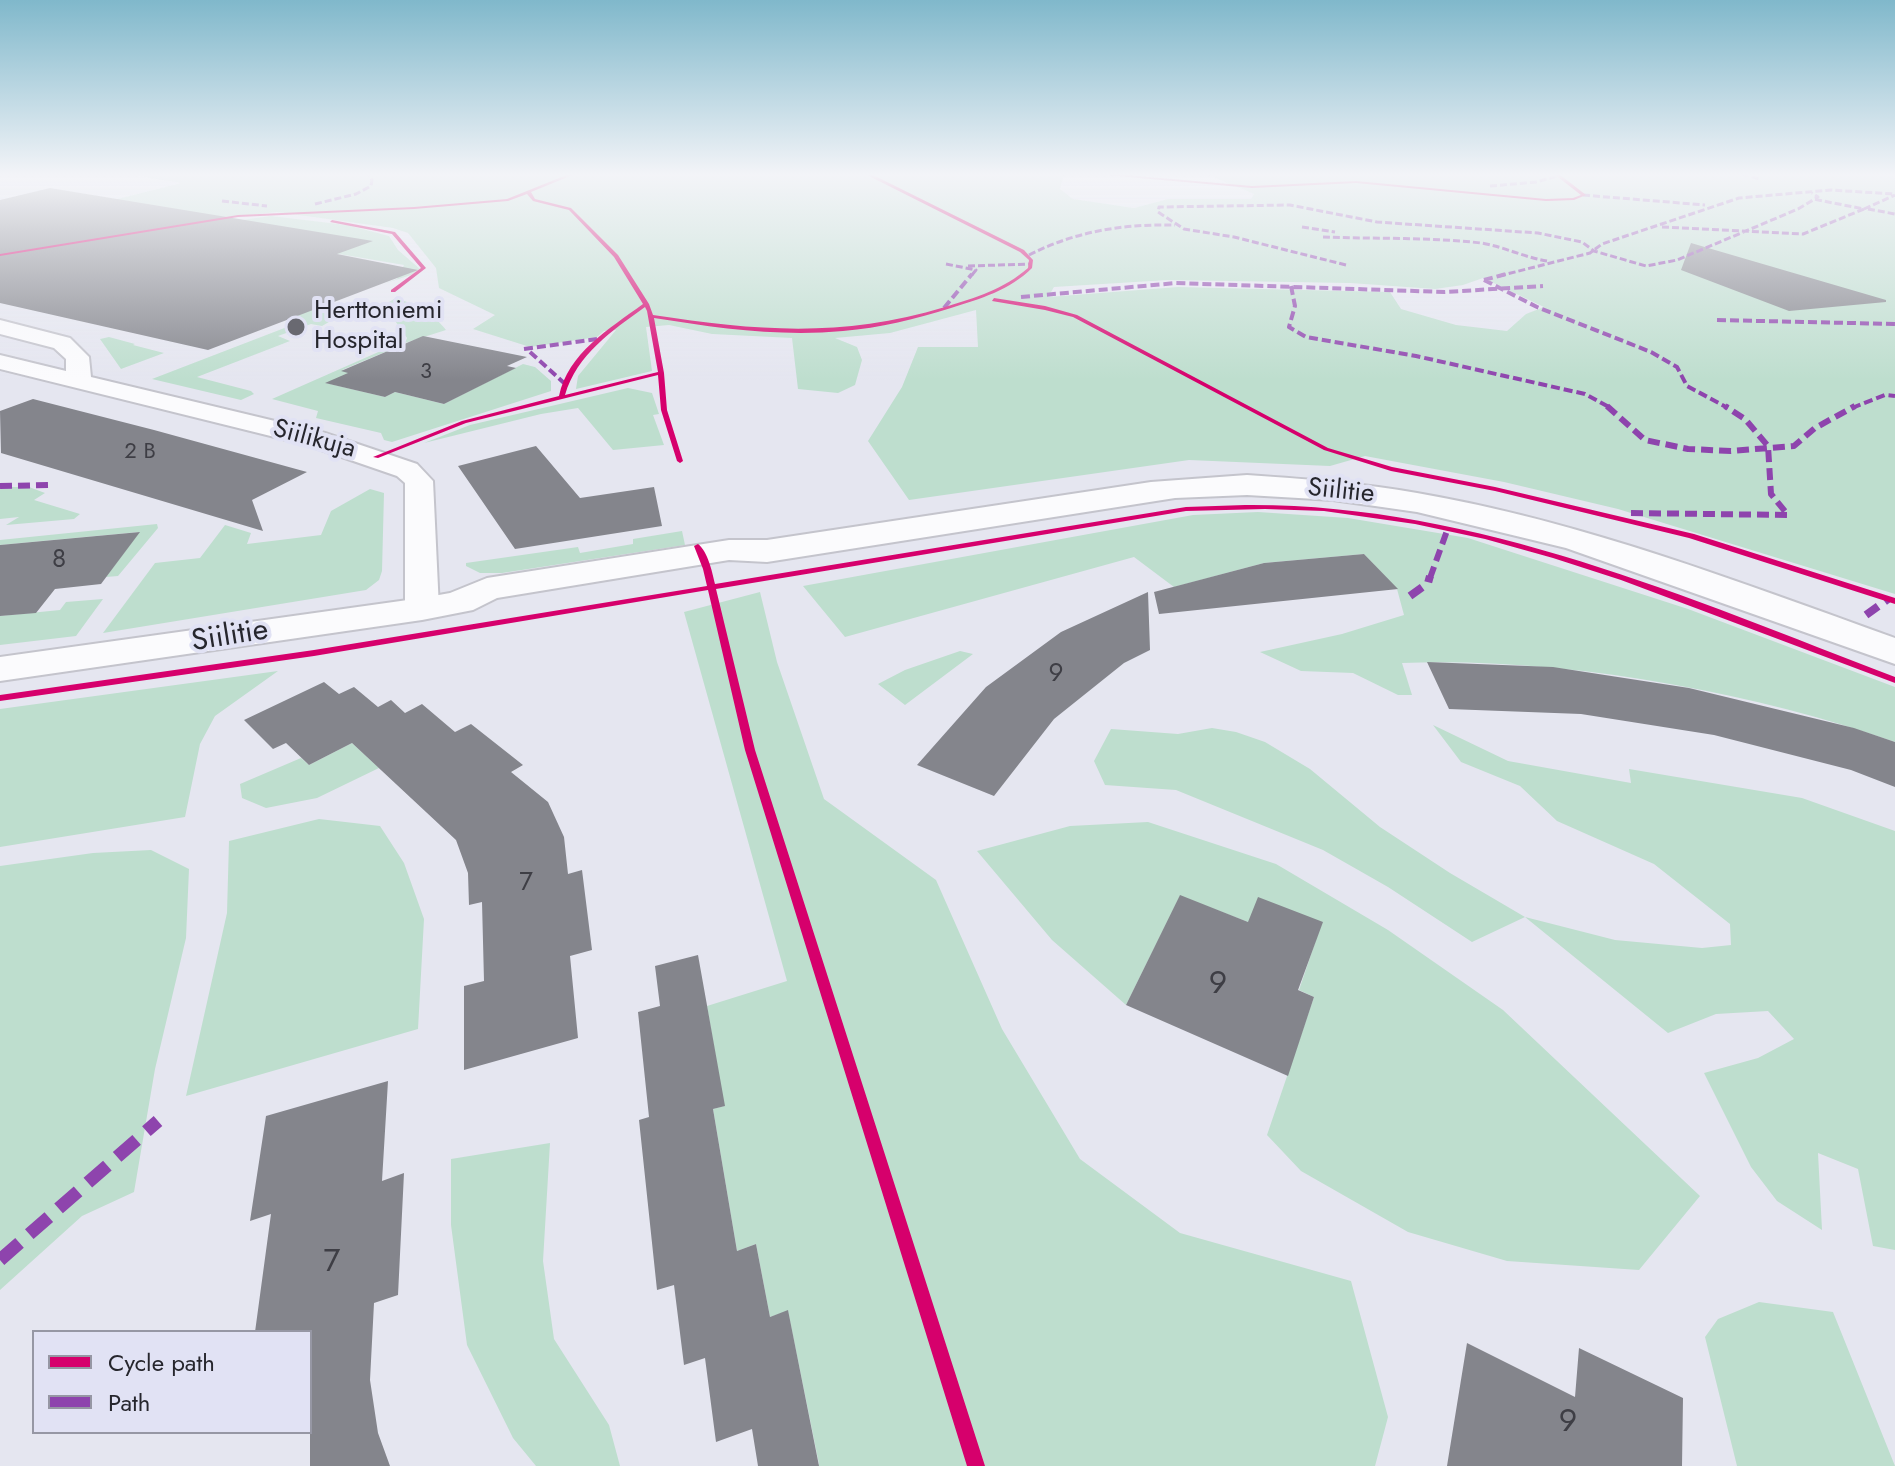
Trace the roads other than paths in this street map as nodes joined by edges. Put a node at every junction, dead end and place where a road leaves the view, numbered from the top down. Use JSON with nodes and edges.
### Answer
{"nodes":[{"id":1,"x":0,"y":327,"type":"edge"},
{"id":2,"x":0,"y":362,"type":"edge"},
{"id":3,"x":79,"y":379,"type":"junction"},
{"id":4,"x":422,"y":609,"type":"junction"},
{"id":5,"x":1895,"y":652,"type":"edge"},
{"id":6,"x":0,"y":669,"type":"edge"}],
"edges":[{"from":1,"to":3,"type":"street"},
{"from":2,"to":3,"type":"street","name":"Siilikuja"},
{"from":3,"to":4,"type":"street","name":"Siilikuja"},
{"from":4,"to":5,"type":"street","name":"Siilitie"},
{"from":4,"to":6,"type":"street","name":"Siilitie"}]}
